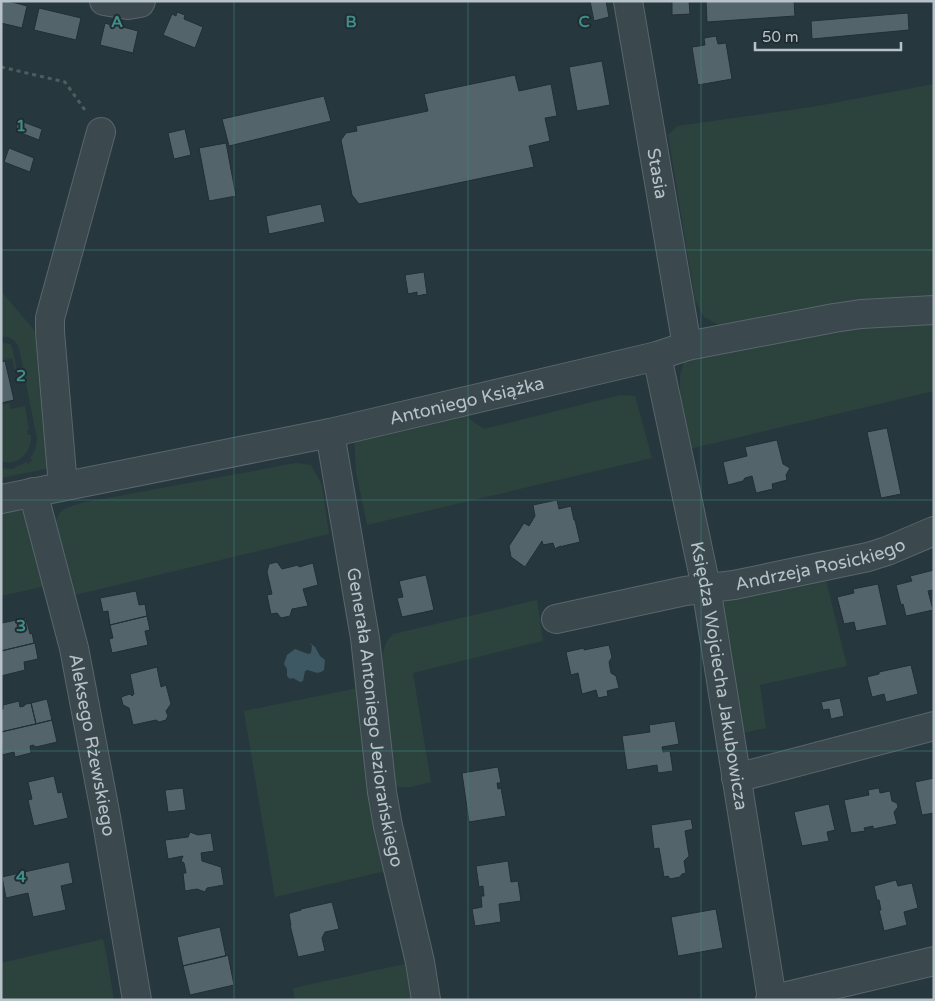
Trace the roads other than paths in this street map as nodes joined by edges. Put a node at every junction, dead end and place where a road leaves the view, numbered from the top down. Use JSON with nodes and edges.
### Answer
{"nodes":[{"id":1,"x":104,"y":1,"type":"edge"},
{"id":2,"x":141,"y":1,"type":"edge"},
{"id":3,"x":628,"y":1,"type":"edge"},
{"id":4,"x":101,"y":132,"type":"road end"},
{"id":5,"x":934,"y":310,"type":"edge"},
{"id":6,"x":686,"y":346,"type":"junction"},
{"id":7,"x":657,"y":356,"type":"junction"},
{"id":8,"x":330,"y":433,"type":"junction"},
{"id":9,"x":63,"y":486,"type":"junction"},
{"id":10,"x":33,"y":492,"type":"junction"},
{"id":11,"x":1,"y":499,"type":"edge"},
{"id":12,"x":934,"y":531,"type":"edge"},
{"id":13,"x":706,"y":587,"type":"junction"},
{"id":14,"x":556,"y":619,"type":"dead end"},
{"id":15,"x":934,"y":726,"type":"edge"},
{"id":16,"x":736,"y":778,"type":"junction"},
{"id":17,"x":934,"y":961,"type":"edge"},
{"id":18,"x":771,"y":999,"type":"edge"},
{"id":19,"x":137,"y":1000,"type":"edge"},
{"id":20,"x":426,"y":1000,"type":"edge"}],
"edges":[{"from":1,"to":2,"type":"street"},
{"from":3,"to":6,"type":"street","name":"Stasia"},
{"from":4,"to":9,"type":"street"},
{"from":5,"to":6,"type":"street","name":"Antoniego Książka"},
{"from":6,"to":7,"type":"street","name":"Antoniego Książka"},
{"from":7,"to":8,"type":"street","name":"Antoniego Książka"},
{"from":7,"to":13,"type":"street","name":"Księdza Wojciecha Jakubowicza"},
{"from":8,"to":9,"type":"street","name":"Antoniego Książka"},
{"from":8,"to":20,"type":"street","name":"Generała Antoniego Jeziorańskiego"},
{"from":9,"to":10,"type":"street","name":"Antoniego Książka"},
{"from":10,"to":11,"type":"street","name":"Antoniego Książka"},
{"from":10,"to":19,"type":"street","name":"Aleksego Rżewskiego"},
{"from":12,"to":13,"type":"street","name":"Andrzeja Rosickiego"},
{"from":13,"to":14,"type":"street","name":"Andrzeja Rosickiego"},
{"from":13,"to":16,"type":"street","name":"Księdza Wojciecha Jakubowicza"},
{"from":15,"to":16,"type":"street"},
{"from":16,"to":18,"type":"street","name":"Księdza Wojciecha Jakubowicza"},
{"from":17,"to":18,"type":"street"}]}
